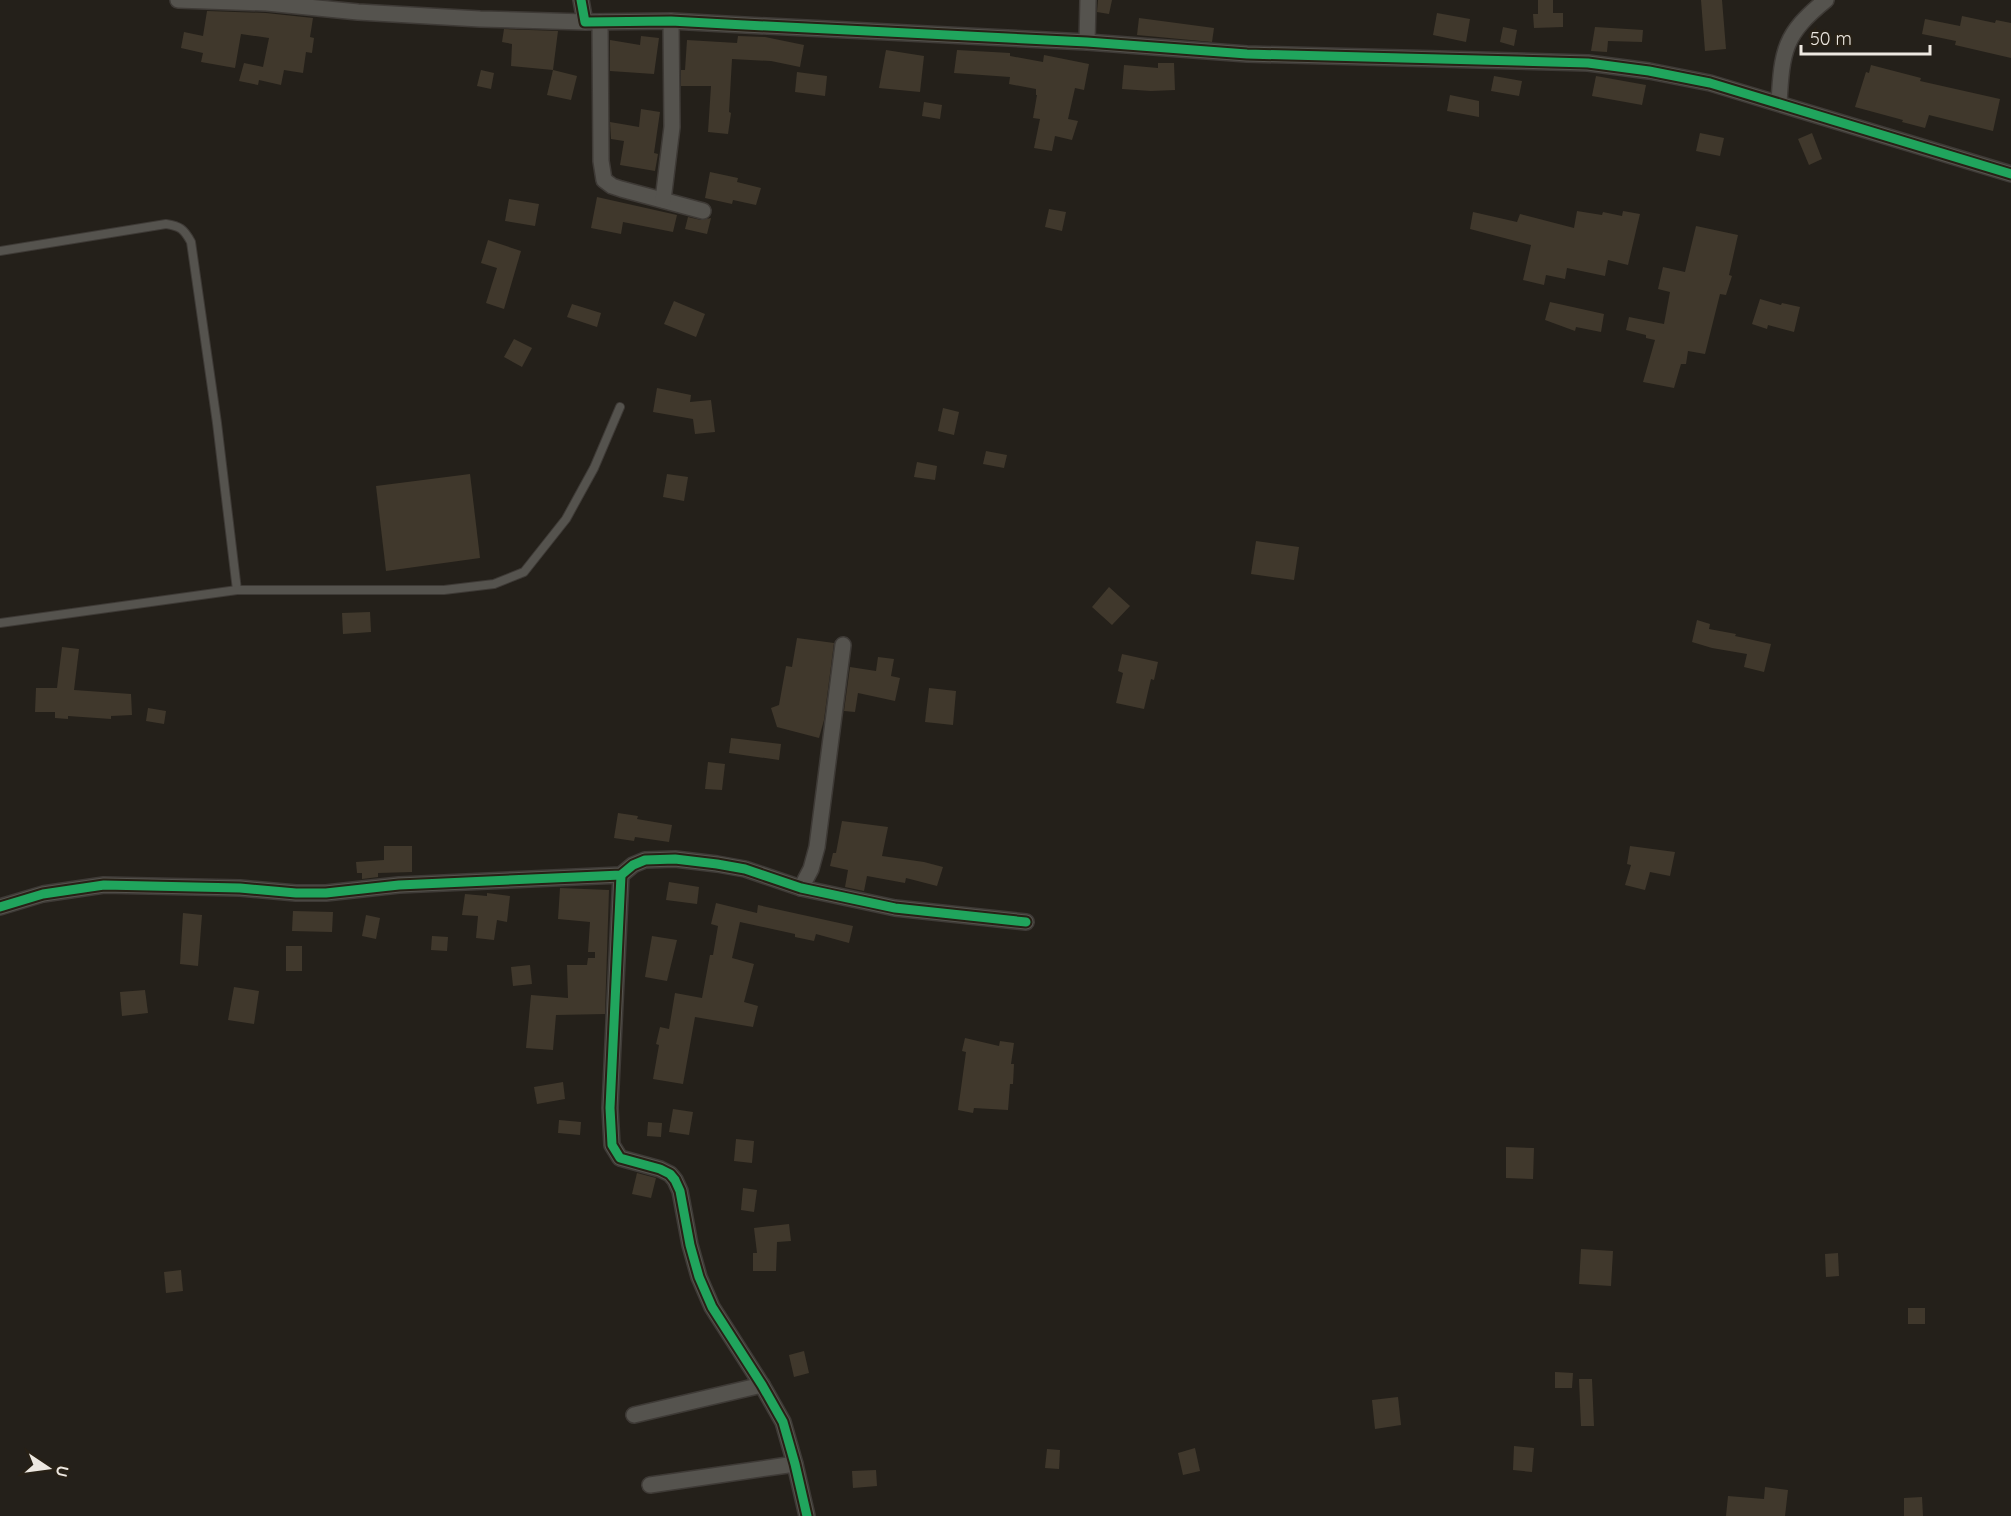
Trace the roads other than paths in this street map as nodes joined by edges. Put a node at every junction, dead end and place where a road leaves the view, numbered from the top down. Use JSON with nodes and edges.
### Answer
{"nodes":[{"id":1,"x":178,"y":0,"type":"edge"},
{"id":2,"x":186,"y":0,"type":"edge"},
{"id":3,"x":581,"y":0,"type":"edge"},
{"id":4,"x":1088,"y":0,"type":"edge"},
{"id":5,"x":1826,"y":0,"type":"edge"},
{"id":6,"x":313,"y":4,"type":"edge"},
{"id":7,"x":671,"y":21,"type":"junction"},
{"id":8,"x":592,"y":22,"type":"junction"},
{"id":9,"x":1087,"y":42,"type":"junction"},
{"id":10,"x":1779,"y":103,"type":"junction"},
{"id":11,"x":2011,"y":174,"type":"edge"},
{"id":12,"x":663,"y":200,"type":"junction"},
{"id":13,"x":703,"y":211,"type":"dead end"},
{"id":14,"x":0,"y":251,"type":"edge"},
{"id":15,"x":620,"y":407,"type":"dead end"},
{"id":16,"x":237,"y":590,"type":"junction"},
{"id":17,"x":0,"y":623,"type":"edge"},
{"id":18,"x":843,"y":645,"type":"dead end"},
{"id":19,"x":621,"y":875,"type":"junction"},
{"id":20,"x":801,"y":888,"type":"junction"},
{"id":21,"x":0,"y":907,"type":"edge"},
{"id":22,"x":1026,"y":921,"type":"dead end"},
{"id":23,"x":762,"y":1384,"type":"junction"},
{"id":24,"x":634,"y":1415,"type":"dead end"},
{"id":25,"x":795,"y":1464,"type":"junction"},
{"id":26,"x":650,"y":1485,"type":"dead end"},
{"id":27,"x":807,"y":1516,"type":"edge"}],
"edges":[{"from":1,"to":2,"type":"street"},
{"from":2,"to":6,"type":"street"},
{"from":3,"to":8,"type":"street"},
{"from":4,"to":9,"type":"street"},
{"from":5,"to":10,"type":"street"},
{"from":6,"to":8,"type":"street"},
{"from":7,"to":8,"type":"street"},
{"from":7,"to":9,"type":"street"},
{"from":7,"to":12,"type":"street"},
{"from":8,"to":12,"type":"street"},
{"from":9,"to":10,"type":"street"},
{"from":10,"to":11,"type":"street"},
{"from":12,"to":13,"type":"street"},
{"from":14,"to":16,"type":"lane"},
{"from":15,"to":16,"type":"lane"},
{"from":16,"to":17,"type":"lane"},
{"from":18,"to":20,"type":"street"},
{"from":19,"to":20,"type":"street"},
{"from":19,"to":21,"type":"street"},
{"from":19,"to":23,"type":"street"},
{"from":20,"to":22,"type":"street"},
{"from":23,"to":24,"type":"street"},
{"from":23,"to":25,"type":"street"},
{"from":25,"to":26,"type":"street"},
{"from":25,"to":27,"type":"street"}]}
